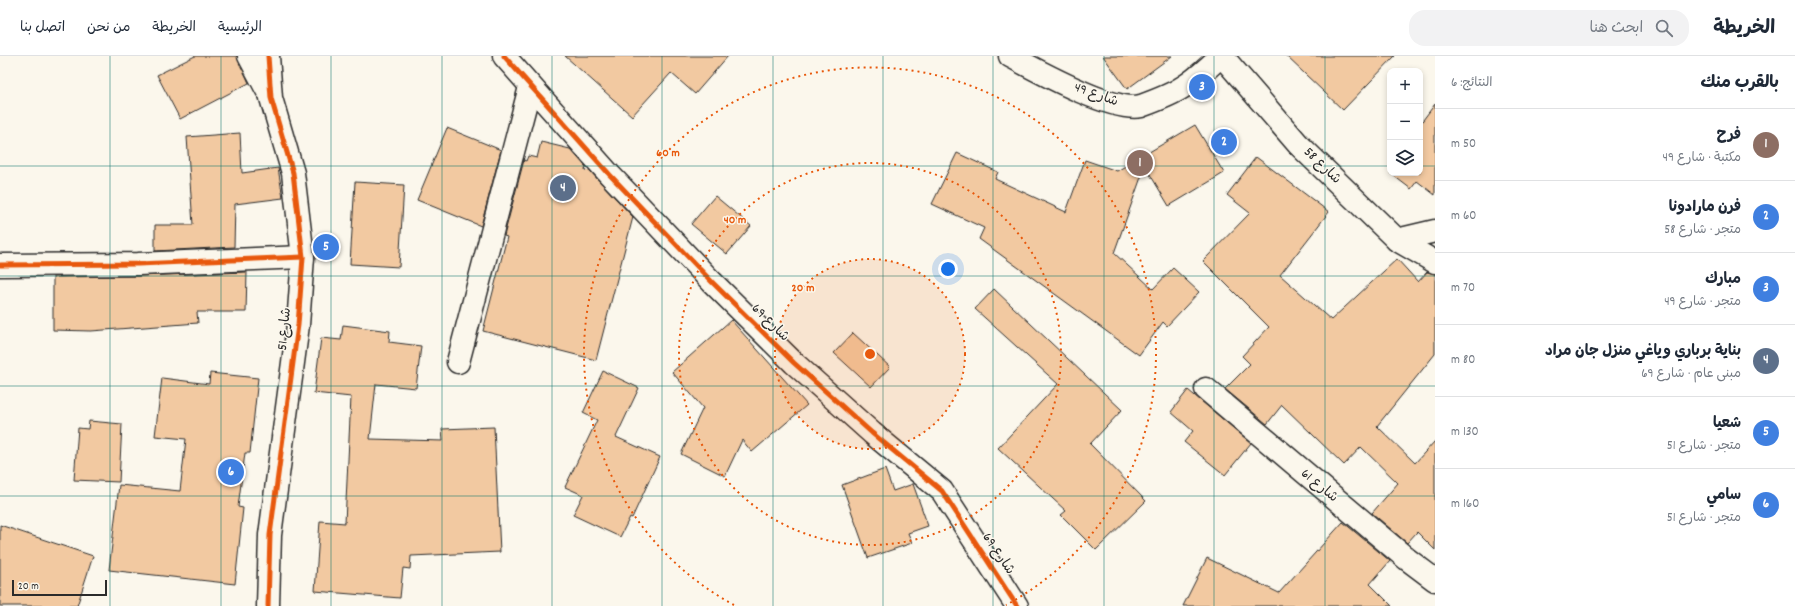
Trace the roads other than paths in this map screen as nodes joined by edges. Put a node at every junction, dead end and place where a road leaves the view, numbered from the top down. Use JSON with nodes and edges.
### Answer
{"nodes":[{"id":1,"x":249,"y":56,"type":"edge"},
{"id":2,"x":268,"y":56,"type":"edge"},
{"id":3,"x":504,"y":56,"type":"edge"},
{"id":4,"x":1010,"y":56,"type":"edge"},
{"id":5,"x":1221,"y":56,"type":"edge"},
{"id":6,"x":530,"y":87,"type":"junction"},
{"id":7,"x":271,"y":98,"type":"junction"},
{"id":8,"x":1435,"y":230,"type":"edge"},
{"id":9,"x":1398,"y":240,"type":"junction"},
{"id":10,"x":303,"y":257,"type":"junction"},
{"id":11,"x":1435,"y":262,"type":"edge"},
{"id":12,"x":0,"y":265,"type":"edge"},
{"id":13,"x":458,"y":362,"type":"dead end"},
{"id":14,"x":1206,"y":389,"type":"dead end"},
{"id":15,"x":1435,"y":580,"type":"edge"},
{"id":16,"x":268,"y":606,"type":"edge"},
{"id":17,"x":1017,"y":606,"type":"edge"}],
"edges":[{"from":1,"to":7,"type":"street","name":"شارع 51"},
{"from":2,"to":7,"type":"street","name":"شارع 51"},
{"from":3,"to":6,"type":"street","name":"شارع 69"},
{"from":4,"to":5,"type":"street","name":"شارع 49"},
{"from":5,"to":9,"type":"street","name":"شارع 58"},
{"from":6,"to":13,"type":"street"},
{"from":6,"to":17,"type":"street","name":"شارع 69"},
{"from":7,"to":10,"type":"street","name":"شارع 51"},
{"from":8,"to":9,"type":"street"},
{"from":9,"to":11,"type":"street","name":"شارع 58"},
{"from":10,"to":12,"type":"street"},
{"from":10,"to":16,"type":"street","name":"شارع 51"},
{"from":14,"to":15,"type":"street","name":"شارع 61"}]}
